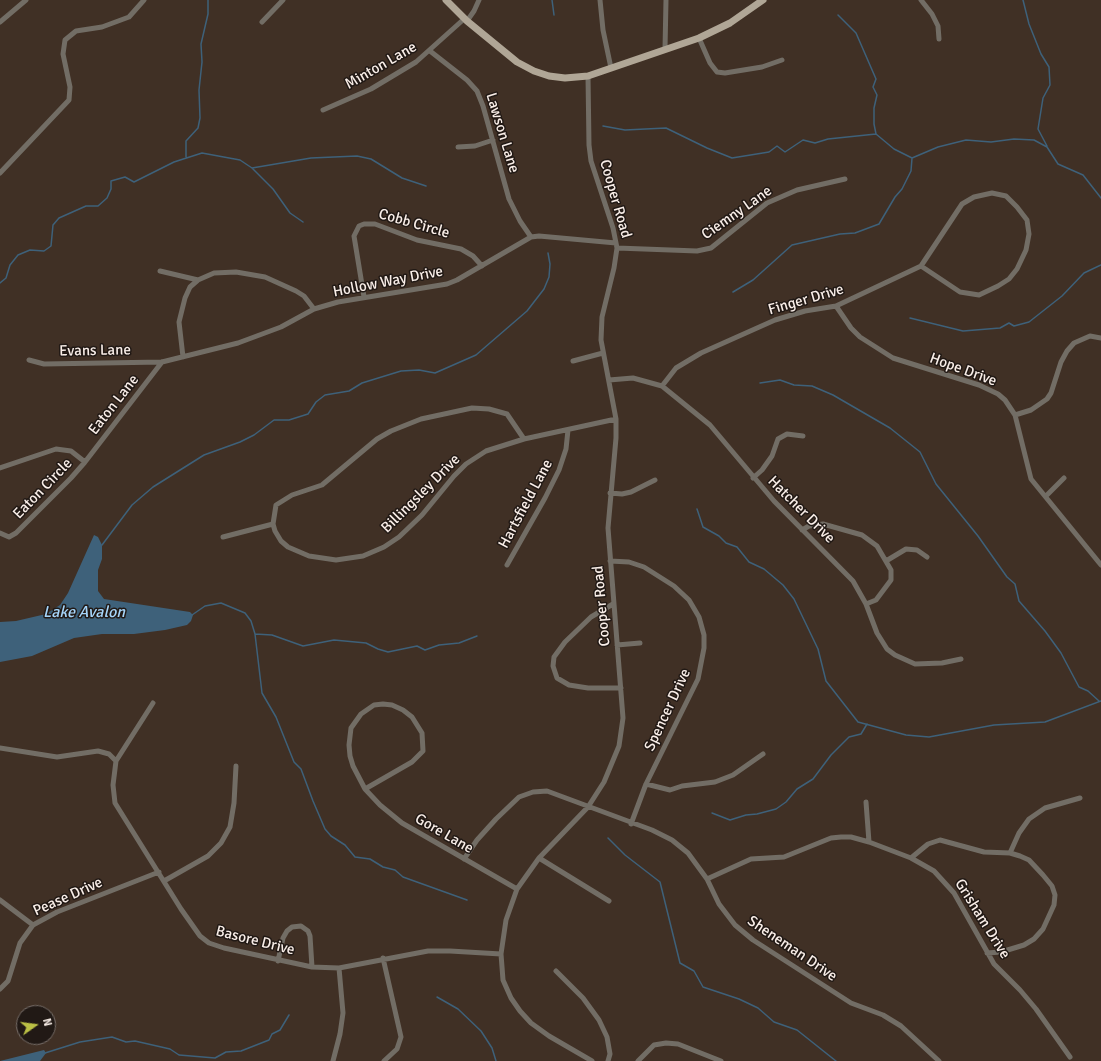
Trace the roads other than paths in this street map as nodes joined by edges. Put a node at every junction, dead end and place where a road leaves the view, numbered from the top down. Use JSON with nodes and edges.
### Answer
{"nodes":[{"id":1,"x":26,"y":0,"type":"edge"},
{"id":2,"x":144,"y":0,"type":"edge"},
{"id":3,"x":283,"y":0,"type":"edge"},
{"id":4,"x":446,"y":0,"type":"edge"},
{"id":5,"x":479,"y":0,"type":"edge"},
{"id":6,"x":600,"y":0,"type":"edge"},
{"id":7,"x":666,"y":0,"type":"edge"},
{"id":8,"x":763,"y":0,"type":"edge"},
{"id":9,"x":921,"y":0,"type":"edge"},
{"id":10,"x":466,"y":20,"type":"junction"},
{"id":11,"x":0,"y":22,"type":"edge"},
{"id":12,"x":262,"y":22,"type":"dead end"},
{"id":13,"x":699,"y":38,"type":"junction"},
{"id":14,"x":939,"y":39,"type":"dead end"},
{"id":15,"x":665,"y":49,"type":"junction"},
{"id":16,"x":430,"y":51,"type":"junction"},
{"id":17,"x":782,"y":60,"type":"dead end"},
{"id":18,"x":611,"y":68,"type":"junction"},
{"id":19,"x":588,"y":76,"type":"junction"},
{"id":20,"x":323,"y":110,"type":"dead end"},
{"id":21,"x":493,"y":140,"type":"junction"},
{"id":22,"x":458,"y":147,"type":"dead end"},
{"id":23,"x":0,"y":173,"type":"edge"},
{"id":24,"x":845,"y":179,"type":"dead end"},
{"id":25,"x":531,"y":237,"type":"junction"},
{"id":26,"x":616,"y":246,"type":"junction"},
{"id":27,"x":482,"y":266,"type":"junction"},
{"id":28,"x":921,"y":266,"type":"junction"},
{"id":29,"x":160,"y":271,"type":"dead end"},
{"id":30,"x":198,"y":280,"type":"junction"},
{"id":31,"x":364,"y":297,"type":"junction"},
{"id":32,"x":836,"y":306,"type":"junction"},
{"id":33,"x":314,"y":310,"type":"junction"},
{"id":34,"x":1101,"y":338,"type":"edge"},
{"id":35,"x":603,"y":353,"type":"junction"},
{"id":36,"x":183,"y":358,"type":"junction"},
{"id":37,"x":29,"y":360,"type":"dead end"},
{"id":38,"x":162,"y":362,"type":"junction"},
{"id":39,"x":572,"y":362,"type":"dead end"},
{"id":40,"x":609,"y":380,"type":"junction"},
{"id":41,"x":662,"y":386,"type":"junction"},
{"id":42,"x":1015,"y":415,"type":"junction"},
{"id":43,"x":616,"y":419,"type":"junction"},
{"id":44,"x":568,"y":430,"type":"junction"},
{"id":45,"x":803,"y":436,"type":"dead end"},
{"id":46,"x":524,"y":439,"type":"junction"},
{"id":47,"x":85,"y":462,"type":"junction"},
{"id":48,"x":0,"y":468,"type":"edge"},
{"id":49,"x":753,"y":478,"type":"junction"},
{"id":50,"x":1064,"y":478,"type":"dead end"},
{"id":51,"x":655,"y":480,"type":"dead end"},
{"id":52,"x":610,"y":493,"type":"junction"},
{"id":53,"x":1046,"y":496,"type":"junction"},
{"id":54,"x":273,"y":524,"type":"junction"},
{"id":55,"x":802,"y":530,"type":"junction"},
{"id":56,"x":0,"y":533,"type":"edge"},
{"id":57,"x":223,"y":537,"type":"dead end"},
{"id":58,"x":927,"y":558,"type":"dead end"},
{"id":59,"x":610,"y":561,"type":"junction"},
{"id":60,"x":886,"y":561,"type":"junction"},
{"id":61,"x":507,"y":565,"type":"dead end"},
{"id":62,"x":1101,"y":565,"type":"edge"},
{"id":63,"x":614,"y":604,"type":"junction"},
{"id":64,"x":866,"y":604,"type":"junction"},
{"id":65,"x":640,"y":643,"type":"dead end"},
{"id":66,"x":617,"y":646,"type":"junction"},
{"id":67,"x":961,"y":659,"type":"dead end"},
{"id":68,"x":621,"y":688,"type":"junction"},
{"id":69,"x":154,"y":703,"type":"dead end"},
{"id":70,"x":0,"y":748,"type":"edge"},
{"id":71,"x":763,"y":754,"type":"dead end"},
{"id":72,"x":116,"y":761,"type":"junction"},
{"id":73,"x":236,"y":766,"type":"dead end"},
{"id":74,"x":646,"y":784,"type":"junction"},
{"id":75,"x":365,"y":790,"type":"junction"},
{"id":76,"x":1080,"y":798,"type":"dead end"},
{"id":77,"x":866,"y":802,"type":"dead end"},
{"id":78,"x":588,"y":807,"type":"junction"},
{"id":79,"x":631,"y":824,"type":"junction"},
{"id":80,"x":869,"y":842,"type":"junction"},
{"id":81,"x":1010,"y":853,"type":"junction"},
{"id":82,"x":539,"y":858,"type":"junction"},
{"id":83,"x":911,"y":858,"type":"junction"},
{"id":84,"x":464,"y":859,"type":"junction"},
{"id":85,"x":159,"y":872,"type":"junction"},
{"id":86,"x":706,"y":879,"type":"junction"},
{"id":87,"x":164,"y":880,"type":"junction"},
{"id":88,"x":517,"y":889,"type":"junction"},
{"id":89,"x":0,"y":900,"type":"edge"},
{"id":90,"x":609,"y":901,"type":"dead end"},
{"id":91,"x":33,"y":925,"type":"junction"},
{"id":92,"x":987,"y":953,"type":"junction"},
{"id":93,"x":501,"y":954,"type":"junction"},
{"id":94,"x":384,"y":958,"type":"junction"},
{"id":95,"x":278,"y":961,"type":"junction"},
{"id":96,"x":312,"y":967,"type":"junction"},
{"id":97,"x":340,"y":968,"type":"junction"},
{"id":98,"x":556,"y":971,"type":"dead end"},
{"id":99,"x":0,"y":989,"type":"edge"},
{"id":100,"x":1070,"y":1057,"type":"dead end"},
{"id":101,"x":333,"y":1061,"type":"edge"},
{"id":102,"x":384,"y":1061,"type":"edge"},
{"id":103,"x":592,"y":1061,"type":"edge"},
{"id":104,"x":608,"y":1061,"type":"edge"},
{"id":105,"x":638,"y":1061,"type":"edge"},
{"id":106,"x":721,"y":1061,"type":"edge"},
{"id":107,"x":939,"y":1061,"type":"edge"}],
"edges":[{"from":1,"to":11,"type":"street"},
{"from":2,"to":23,"type":"street"},
{"from":3,"to":12,"type":"street"},
{"from":4,"to":10,"type":"main road"},
{"from":5,"to":10,"type":"street","name":"Minton Lane"},
{"from":6,"to":18,"type":"street"},
{"from":7,"to":15,"type":"street"},
{"from":8,"to":13,"type":"main road"},
{"from":9,"to":14,"type":"street"},
{"from":10,"to":16,"type":"street","name":"Minton Lane"},
{"from":10,"to":19,"type":"main road"},
{"from":13,"to":15,"type":"main road"},
{"from":13,"to":17,"type":"street"},
{"from":15,"to":18,"type":"main road"},
{"from":16,"to":20,"type":"street","name":"Minton Lane"},
{"from":16,"to":21,"type":"street","name":"Lawson Lane"},
{"from":18,"to":19,"type":"main road"},
{"from":19,"to":26,"type":"street","name":"Cooper Road"},
{"from":21,"to":22,"type":"street"},
{"from":21,"to":25,"type":"street","name":"Lawson Lane"},
{"from":24,"to":26,"type":"street","name":"Ciemny Lane"},
{"from":25,"to":26,"type":"street"},
{"from":25,"to":27,"type":"street","name":"Hollow Way Drive"},
{"from":26,"to":35,"type":"street","name":"Cooper Road"},
{"from":27,"to":31,"type":"street","name":"Hollow Way Drive"},
{"from":27,"to":31,"type":"street","name":"Cobb Circle"},
{"from":28,"to":28,"type":"street"},
{"from":28,"to":32,"type":"street","name":"Finger Drive"},
{"from":29,"to":30,"type":"street"},
{"from":30,"to":33,"type":"street"},
{"from":30,"to":36,"type":"street"},
{"from":31,"to":33,"type":"street","name":"Hollow Way Drive"},
{"from":32,"to":41,"type":"street","name":"Finger Drive"},
{"from":32,"to":42,"type":"street","name":"Hope Drive"},
{"from":33,"to":36,"type":"street","name":"Hollow Way Drive"},
{"from":34,"to":42,"type":"street"},
{"from":35,"to":39,"type":"street"},
{"from":35,"to":40,"type":"street","name":"Cooper Road"},
{"from":36,"to":38,"type":"street","name":"Hollow Way Drive"},
{"from":37,"to":38,"type":"street","name":"Evans Lane"},
{"from":38,"to":47,"type":"street","name":"Eaton Lane"},
{"from":40,"to":41,"type":"street","name":"Hatcher Drive"},
{"from":40,"to":43,"type":"street","name":"Cooper Road"},
{"from":41,"to":49,"type":"street","name":"Hatcher Drive"},
{"from":42,"to":53,"type":"street","name":"Hope Drive"},
{"from":43,"to":44,"type":"street","name":"Billingsley Drive"},
{"from":43,"to":52,"type":"street","name":"Cooper Road"},
{"from":44,"to":46,"type":"street","name":"Billingsley Drive"},
{"from":44,"to":61,"type":"street","name":"Hartsfield Lane"},
{"from":45,"to":49,"type":"street"},
{"from":46,"to":54,"type":"street"},
{"from":46,"to":54,"type":"street","name":"Billingsley Drive"},
{"from":47,"to":48,"type":"street","name":"Eaton Circle"},
{"from":47,"to":56,"type":"street","name":"Eaton Circle"},
{"from":49,"to":55,"type":"street","name":"Hatcher Drive"},
{"from":50,"to":53,"type":"street"},
{"from":51,"to":52,"type":"street"},
{"from":52,"to":59,"type":"street","name":"Cooper Road"},
{"from":53,"to":62,"type":"street","name":"Hope Drive"},
{"from":54,"to":57,"type":"street"},
{"from":55,"to":60,"type":"street"},
{"from":55,"to":64,"type":"street","name":"Hatcher Drive"},
{"from":58,"to":60,"type":"street"},
{"from":59,"to":63,"type":"street","name":"Cooper Road"},
{"from":59,"to":74,"type":"street","name":"Spencer Drive"},
{"from":60,"to":64,"type":"street"},
{"from":63,"to":66,"type":"street","name":"Cooper Road"},
{"from":63,"to":68,"type":"street"},
{"from":64,"to":67,"type":"street","name":"Hatcher Drive"},
{"from":65,"to":66,"type":"street"},
{"from":66,"to":68,"type":"street","name":"Cooper Road"},
{"from":68,"to":78,"type":"street","name":"Cooper Road"},
{"from":69,"to":72,"type":"street","name":"Basore Drive"},
{"from":70,"to":72,"type":"street"},
{"from":71,"to":74,"type":"street"},
{"from":72,"to":85,"type":"street","name":"Basore Drive"},
{"from":73,"to":87,"type":"street"},
{"from":74,"to":79,"type":"street","name":"Spencer Drive"},
{"from":75,"to":75,"type":"street","name":"Gore Lane"},
{"from":75,"to":84,"type":"street","name":"Gore Lane"},
{"from":76,"to":81,"type":"street"},
{"from":77,"to":80,"type":"street"},
{"from":78,"to":79,"type":"street","name":"Sheneman Drive"},
{"from":78,"to":82,"type":"street","name":"Cooper Road"},
{"from":78,"to":84,"type":"street","name":"Sheneman Drive"},
{"from":79,"to":86,"type":"street","name":"Sheneman Drive"},
{"from":80,"to":83,"type":"street","name":"Grisham Drive"},
{"from":80,"to":86,"type":"street","name":"Grisham Drive"},
{"from":81,"to":83,"type":"street"},
{"from":81,"to":92,"type":"street"},
{"from":82,"to":88,"type":"street","name":"Cooper Road"},
{"from":82,"to":90,"type":"street"},
{"from":83,"to":92,"type":"street","name":"Grisham Drive"},
{"from":84,"to":88,"type":"street","name":"Gore Lane"},
{"from":85,"to":87,"type":"street","name":"Basore Drive"},
{"from":85,"to":91,"type":"street","name":"Pease Drive"},
{"from":86,"to":107,"type":"street","name":"Sheneman Drive"},
{"from":87,"to":95,"type":"street","name":"Basore Drive"},
{"from":88,"to":93,"type":"street","name":"Cooper Road"},
{"from":89,"to":91,"type":"street"},
{"from":91,"to":99,"type":"street","name":"Pease Drive"},
{"from":92,"to":100,"type":"street","name":"Grisham Drive"},
{"from":93,"to":94,"type":"street","name":"Basore Drive"},
{"from":93,"to":103,"type":"street","name":"Cooper Road"},
{"from":94,"to":97,"type":"street","name":"Basore Drive"},
{"from":94,"to":102,"type":"street"},
{"from":95,"to":96,"type":"street","name":"Basore Drive"},
{"from":95,"to":96,"type":"street"},
{"from":96,"to":97,"type":"street","name":"Basore Drive"},
{"from":97,"to":101,"type":"street"},
{"from":98,"to":104,"type":"street"},
{"from":105,"to":106,"type":"street"}]}
